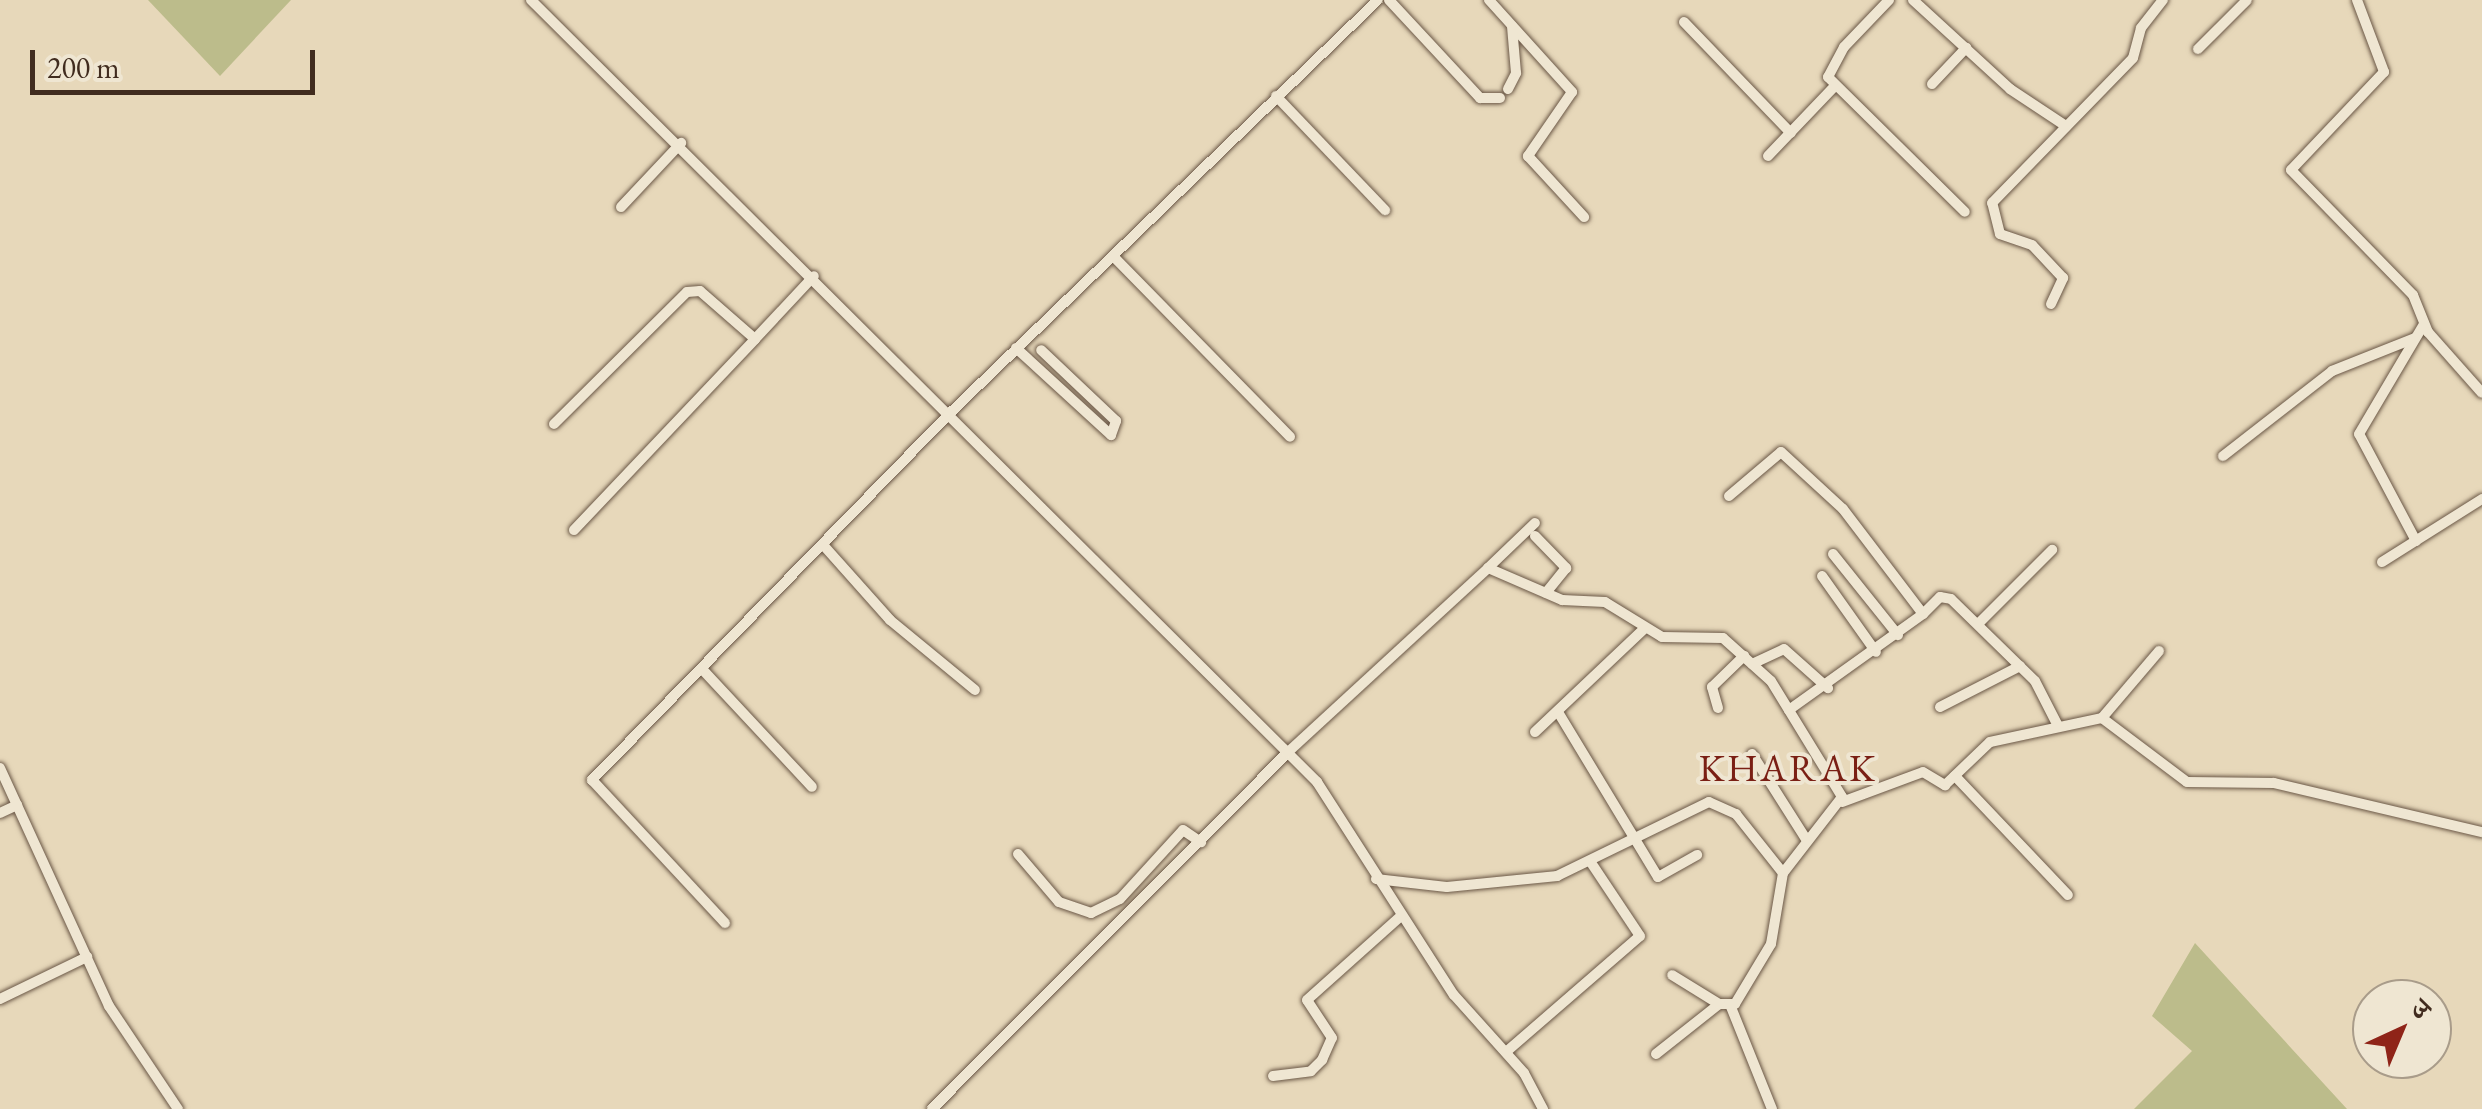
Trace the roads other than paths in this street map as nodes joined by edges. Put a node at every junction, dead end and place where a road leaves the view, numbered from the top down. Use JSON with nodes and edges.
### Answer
{"nodes":[{"id":1,"x":532,"y":0,"type":"edge"},
{"id":2,"x":1378,"y":0,"type":"edge"},
{"id":3,"x":1389,"y":0,"type":"edge"},
{"id":4,"x":1489,"y":0,"type":"edge"},
{"id":5,"x":1889,"y":0,"type":"edge"},
{"id":6,"x":1913,"y":0,"type":"edge"},
{"id":7,"x":2163,"y":0,"type":"edge"},
{"id":8,"x":2247,"y":0,"type":"edge"},
{"id":9,"x":2357,"y":0,"type":"edge"},
{"id":10,"x":1684,"y":22,"type":"dead end"},
{"id":11,"x":1512,"y":25,"type":"junction"},
{"id":12,"x":1966,"y":48,"type":"junction"},
{"id":13,"x":2198,"y":49,"type":"dead end"},
{"id":14,"x":1932,"y":84,"type":"dead end"},
{"id":15,"x":1834,"y":87,"type":"junction"},
{"id":16,"x":1276,"y":96,"type":"junction"},
{"id":17,"x":2066,"y":126,"type":"junction"},
{"id":18,"x":1791,"y":132,"type":"junction"},
{"id":19,"x":681,"y":143,"type":"junction"},
{"id":20,"x":1768,"y":156,"type":"dead end"},
{"id":21,"x":621,"y":206,"type":"dead end"},
{"id":22,"x":1385,"y":210,"type":"dead end"},
{"id":23,"x":1965,"y":212,"type":"dead end"},
{"id":24,"x":1584,"y":217,"type":"dead end"},
{"id":25,"x":1113,"y":256,"type":"junction"},
{"id":26,"x":814,"y":276,"type":"junction"},
{"id":27,"x":2051,"y":304,"type":"dead end"},
{"id":28,"x":2424,"y":324,"type":"junction"},
{"id":29,"x":755,"y":338,"type":"junction"},
{"id":30,"x":2414,"y":338,"type":"junction"},
{"id":31,"x":1016,"y":348,"type":"junction"},
{"id":32,"x":1041,"y":350,"type":"dead end"},
{"id":33,"x":2482,"y":393,"type":"edge"},
{"id":34,"x":952,"y":412,"type":"junction"},
{"id":35,"x":554,"y":424,"type":"dead end"},
{"id":36,"x":1290,"y":436,"type":"dead end"},
{"id":37,"x":2223,"y":456,"type":"dead end"},
{"id":38,"x":1728,"y":496,"type":"dead end"},
{"id":39,"x":2482,"y":499,"type":"edge"},
{"id":40,"x":1534,"y":523,"type":"dead end"},
{"id":41,"x":574,"y":530,"type":"dead end"},
{"id":42,"x":1535,"y":536,"type":"dead end"},
{"id":43,"x":2416,"y":541,"type":"junction"},
{"id":44,"x":824,"y":547,"type":"junction"},
{"id":45,"x":2052,"y":550,"type":"dead end"},
{"id":46,"x":1834,"y":554,"type":"dead end"},
{"id":47,"x":2382,"y":562,"type":"dead end"},
{"id":48,"x":1488,"y":568,"type":"junction"},
{"id":49,"x":1822,"y":576,"type":"dead end"},
{"id":50,"x":1546,"y":594,"type":"junction"},
{"id":51,"x":1924,"y":614,"type":"junction"},
{"id":52,"x":1978,"y":624,"type":"junction"},
{"id":53,"x":1644,"y":628,"type":"junction"},
{"id":54,"x":1898,"y":635,"type":"junction"},
{"id":55,"x":2159,"y":651,"type":"dead end"},
{"id":56,"x":1876,"y":652,"type":"junction"},
{"id":57,"x":1748,"y":660,"type":"junction"},
{"id":58,"x":2020,"y":666,"type":"junction"},
{"id":59,"x":702,"y":670,"type":"junction"},
{"id":60,"x":1828,"y":688,"type":"junction"},
{"id":61,"x":975,"y":690,"type":"dead end"},
{"id":62,"x":1718,"y":708,"type":"dead end"},
{"id":63,"x":1940,"y":708,"type":"dead end"},
{"id":64,"x":1789,"y":710,"type":"junction"},
{"id":65,"x":1558,"y":712,"type":"junction"},
{"id":66,"x":2102,"y":718,"type":"junction"},
{"id":67,"x":2058,"y":726,"type":"junction"},
{"id":68,"x":1536,"y":732,"type":"dead end"},
{"id":69,"x":1287,"y":753,"type":"junction"},
{"id":70,"x":1752,"y":754,"type":"dead end"},
{"id":71,"x":0,"y":768,"type":"edge"},
{"id":72,"x":1955,"y":776,"type":"junction"},
{"id":73,"x":812,"y":788,"type":"dead end"},
{"id":74,"x":1842,"y":802,"type":"junction"},
{"id":75,"x":18,"y":805,"type":"junction"},
{"id":76,"x":0,"y":813,"type":"edge"},
{"id":77,"x":2482,"y":832,"type":"edge"},
{"id":78,"x":1806,"y":839,"type":"junction"},
{"id":79,"x":1202,"y":842,"type":"junction"},
{"id":80,"x":1632,"y":842,"type":"junction"},
{"id":81,"x":1018,"y":854,"type":"dead end"},
{"id":82,"x":1697,"y":855,"type":"dead end"},
{"id":83,"x":1592,"y":864,"type":"junction"},
{"id":84,"x":1783,"y":873,"type":"junction"},
{"id":85,"x":1376,"y":878,"type":"junction"},
{"id":86,"x":2068,"y":895,"type":"dead end"},
{"id":87,"x":1402,"y":916,"type":"junction"},
{"id":88,"x":725,"y":923,"type":"dead end"},
{"id":89,"x":87,"y":957,"type":"junction"},
{"id":90,"x":1672,"y":976,"type":"dead end"},
{"id":91,"x":0,"y":999,"type":"edge"},
{"id":92,"x":1719,"y":1004,"type":"junction"},
{"id":93,"x":1731,"y":1007,"type":"junction"},
{"id":94,"x":1506,"y":1052,"type":"junction"},
{"id":95,"x":1656,"y":1054,"type":"dead end"},
{"id":96,"x":1273,"y":1076,"type":"dead end"},
{"id":97,"x":178,"y":1109,"type":"edge"},
{"id":98,"x":932,"y":1109,"type":"edge"},
{"id":99,"x":1543,"y":1109,"type":"edge"},
{"id":100,"x":1772,"y":1109,"type":"edge"}],
"edges":[{"from":1,"to":19,"type":"street"},
{"from":2,"to":16,"type":"street"},
{"from":3,"to":11,"type":"street"},
{"from":4,"to":11,"type":"street"},
{"from":5,"to":15,"type":"street"},
{"from":6,"to":12,"type":"street"},
{"from":7,"to":17,"type":"street"},
{"from":8,"to":13,"type":"street"},
{"from":9,"to":28,"type":"street"},
{"from":10,"to":18,"type":"street"},
{"from":11,"to":24,"type":"street"},
{"from":12,"to":14,"type":"street"},
{"from":12,"to":17,"type":"street"},
{"from":15,"to":18,"type":"street"},
{"from":15,"to":23,"type":"street"},
{"from":16,"to":22,"type":"street"},
{"from":16,"to":25,"type":"street"},
{"from":17,"to":27,"type":"street"},
{"from":18,"to":20,"type":"street"},
{"from":19,"to":21,"type":"street"},
{"from":19,"to":26,"type":"street"},
{"from":25,"to":31,"type":"street"},
{"from":25,"to":36,"type":"street"},
{"from":26,"to":29,"type":"street"},
{"from":26,"to":34,"type":"street"},
{"from":28,"to":30,"type":"street"},
{"from":28,"to":33,"type":"street"},
{"from":29,"to":35,"type":"street"},
{"from":29,"to":41,"type":"street"},
{"from":30,"to":37,"type":"street"},
{"from":30,"to":43,"type":"street"},
{"from":31,"to":32,"type":"street"},
{"from":31,"to":34,"type":"street"},
{"from":34,"to":44,"type":"street"},
{"from":34,"to":69,"type":"street"},
{"from":38,"to":51,"type":"street"},
{"from":39,"to":43,"type":"street"},
{"from":40,"to":48,"type":"street"},
{"from":42,"to":50,"type":"street"},
{"from":43,"to":47,"type":"street"},
{"from":44,"to":59,"type":"street"},
{"from":44,"to":61,"type":"street"},
{"from":45,"to":52,"type":"street"},
{"from":46,"to":54,"type":"street"},
{"from":48,"to":50,"type":"street"},
{"from":48,"to":69,"type":"street"},
{"from":49,"to":56,"type":"street"},
{"from":50,"to":53,"type":"street"},
{"from":51,"to":52,"type":"street"},
{"from":51,"to":54,"type":"street"},
{"from":52,"to":58,"type":"street"},
{"from":53,"to":57,"type":"street"},
{"from":53,"to":65,"type":"street"},
{"from":54,"to":56,"type":"street"},
{"from":55,"to":66,"type":"street"},
{"from":56,"to":60,"type":"street"},
{"from":57,"to":60,"type":"street"},
{"from":57,"to":62,"type":"street"},
{"from":57,"to":64,"type":"street"},
{"from":58,"to":63,"type":"street"},
{"from":58,"to":67,"type":"street"},
{"from":59,"to":73,"type":"street"},
{"from":59,"to":88,"type":"street"},
{"from":60,"to":64,"type":"street"},
{"from":64,"to":74,"type":"street"},
{"from":65,"to":68,"type":"street"},
{"from":65,"to":80,"type":"street"},
{"from":66,"to":67,"type":"street"},
{"from":66,"to":77,"type":"street"},
{"from":67,"to":72,"type":"street"},
{"from":69,"to":79,"type":"street"},
{"from":69,"to":85,"type":"street"},
{"from":70,"to":78,"type":"street"},
{"from":71,"to":75,"type":"street"},
{"from":72,"to":74,"type":"street"},
{"from":72,"to":86,"type":"street"},
{"from":74,"to":78,"type":"street"},
{"from":75,"to":76,"type":"street"},
{"from":75,"to":89,"type":"street"},
{"from":78,"to":84,"type":"street"},
{"from":79,"to":81,"type":"street"},
{"from":79,"to":98,"type":"street"},
{"from":80,"to":82,"type":"street"},
{"from":80,"to":83,"type":"street"},
{"from":80,"to":84,"type":"street"},
{"from":83,"to":85,"type":"street"},
{"from":83,"to":94,"type":"street"},
{"from":84,"to":93,"type":"street"},
{"from":85,"to":87,"type":"street"},
{"from":87,"to":94,"type":"street"},
{"from":87,"to":96,"type":"street"},
{"from":89,"to":91,"type":"street"},
{"from":89,"to":97,"type":"street"},
{"from":90,"to":92,"type":"street"},
{"from":92,"to":93,"type":"street"},
{"from":92,"to":95,"type":"street"},
{"from":93,"to":100,"type":"street"},
{"from":94,"to":99,"type":"street"}]}
